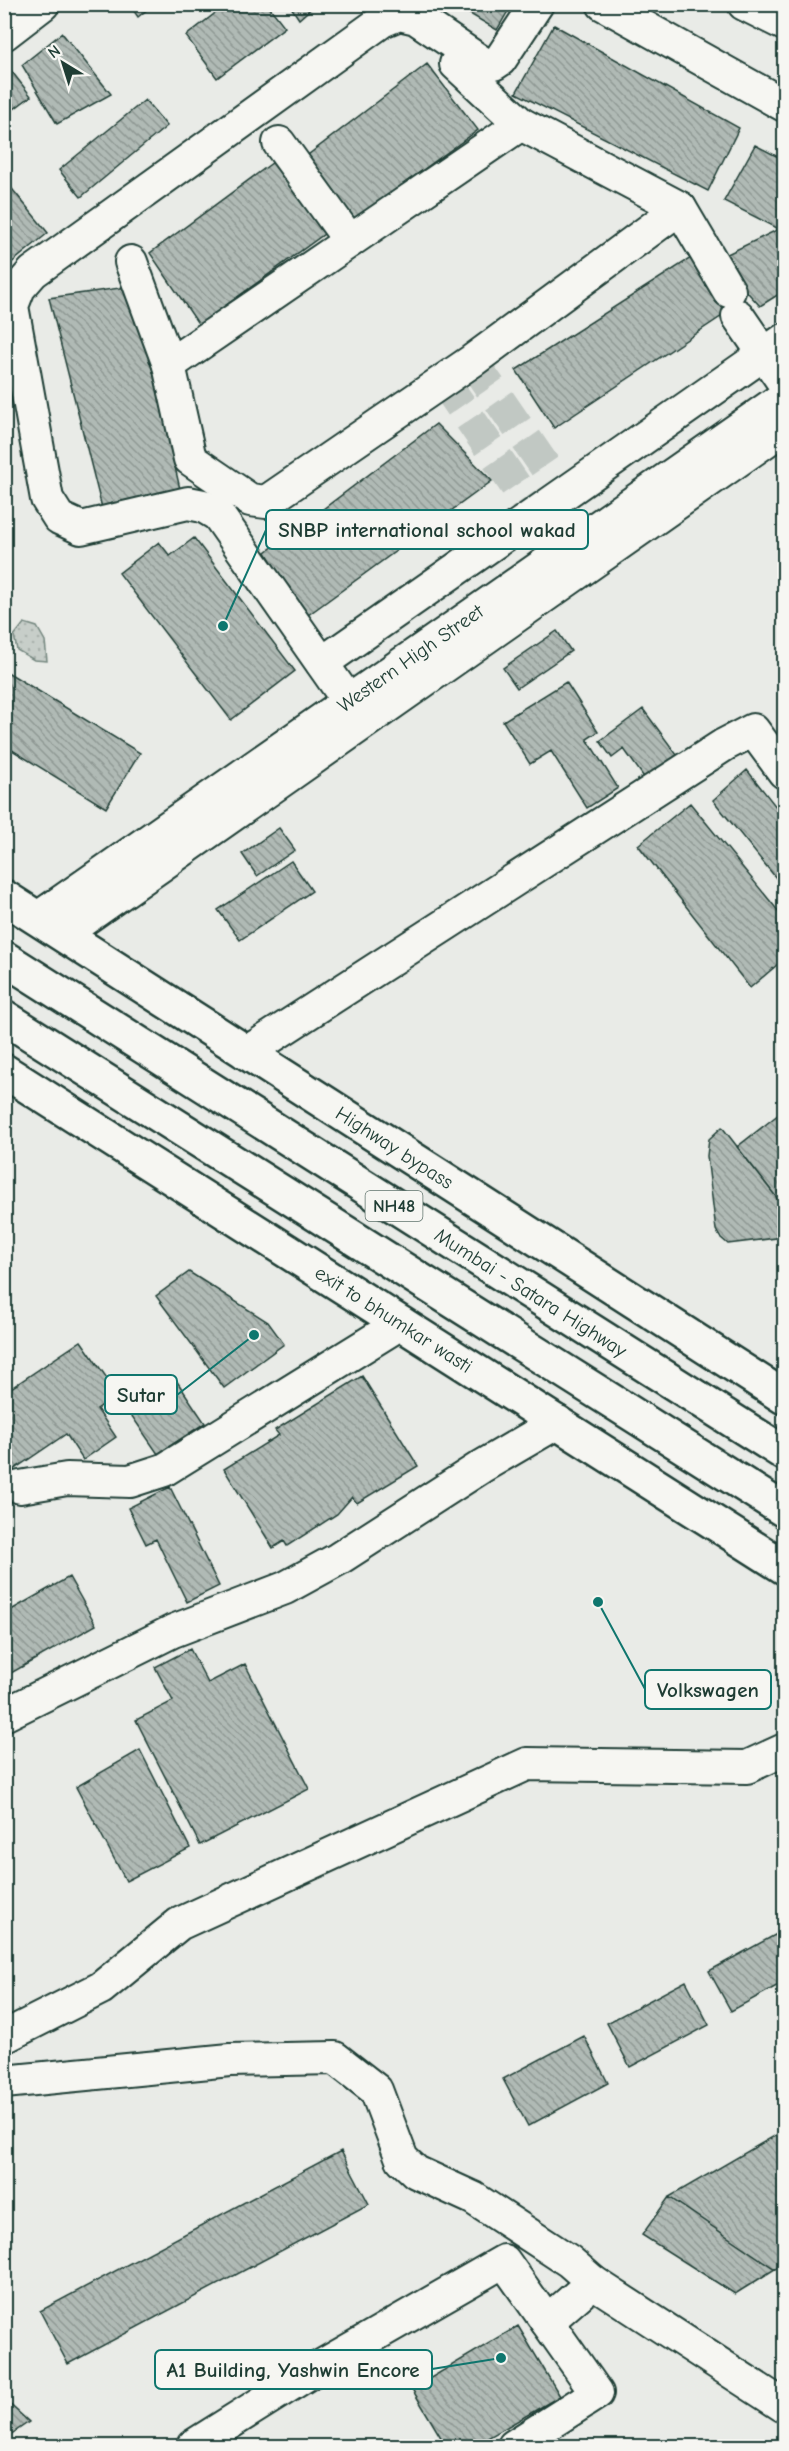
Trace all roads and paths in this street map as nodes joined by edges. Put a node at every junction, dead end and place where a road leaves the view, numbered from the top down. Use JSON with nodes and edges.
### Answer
{"nodes":[{"id":1,"x":43,"y":4,"type":"edge"},
{"id":2,"x":537,"y":4,"type":"edge"},
{"id":3,"x":603,"y":4,"type":"edge"},
{"id":4,"x":744,"y":4,"type":"edge"},
{"id":5,"x":784,"y":24,"type":"edge"},
{"id":6,"x":4,"y":34,"type":"edge"},
{"id":7,"x":456,"y":64,"type":"dead end"},
{"id":8,"x":784,"y":105,"type":"edge"},
{"id":9,"x":522,"y":124,"type":"junction"},
{"id":10,"x":279,"y":143,"type":"dead end"},
{"id":11,"x":680,"y":208,"type":"junction"},
{"id":12,"x":350,"y":241,"type":"junction"},
{"id":13,"x":131,"y":262,"type":"dead end"},
{"id":14,"x":774,"y":347,"type":"edge"},
{"id":15,"x":169,"y":365,"type":"junction"},
{"id":16,"x":784,"y":383,"type":"edge"},
{"id":17,"x":784,"y":398,"type":"edge"},
{"id":18,"x":769,"y":429,"type":"edge"},
{"id":19,"x":582,"y":555,"type":"junction"},
{"id":20,"x":322,"y":663,"type":"junction"},
{"id":21,"x":349,"y":702,"type":"junction"},
{"id":22,"x":784,"y":772,"type":"edge"},
{"id":23,"x":225,"y":804,"type":"junction"},
{"id":24,"x":4,"y":897,"type":"edge"},
{"id":25,"x":51,"y":926,"type":"junction"},
{"id":26,"x":4,"y":958,"type":"edge"},
{"id":27,"x":4,"y":1017,"type":"edge"},
{"id":28,"x":246,"y":1053,"type":"junction"},
{"id":29,"x":4,"y":1071,"type":"edge"},
{"id":30,"x":401,"y":1323,"type":"junction"},
{"id":31,"x":784,"y":1396,"type":"edge"},
{"id":32,"x":558,"y":1422,"type":"junction"},
{"id":33,"x":784,"y":1453,"type":"edge"},
{"id":34,"x":20,"y":1486,"type":"dead end"},
{"id":35,"x":784,"y":1510,"type":"edge"},
{"id":36,"x":784,"y":1567,"type":"edge"},
{"id":37,"x":4,"y":1715,"type":"edge"},
{"id":38,"x":784,"y":1750,"type":"edge"},
{"id":39,"x":4,"y":2037,"type":"edge"},
{"id":40,"x":4,"y":2082,"type":"edge"},
{"id":41,"x":592,"y":2282,"type":"junction"},
{"id":42,"x":547,"y":2322,"type":"junction"},
{"id":43,"x":784,"y":2406,"type":"edge"},
{"id":44,"x":193,"y":2446,"type":"edge"},
{"id":45,"x":514,"y":2446,"type":"edge"}],
"edges":[{"from":1,"to":6,"type":"street"},
{"from":2,"to":20,"type":"street"},
{"from":3,"to":8,"type":"street"},
{"from":4,"to":5,"type":"street"},
{"from":7,"to":9,"type":"street"},
{"from":9,"to":11,"type":"street"},
{"from":9,"to":12,"type":"street"},
{"from":10,"to":12,"type":"street"},
{"from":11,"to":14,"type":"street"},
{"from":11,"to":15,"type":"street"},
{"from":12,"to":15,"type":"street"},
{"from":13,"to":15,"type":"street"},
{"from":14,"to":16,"type":"street"},
{"from":14,"to":20,"type":"street"},
{"from":17,"to":18,"type":"street","name":"Western High Street"},
{"from":18,"to":19,"type":"street","name":"Western High Street"},
{"from":19,"to":21,"type":"street","name":"Western High Street"},
{"from":19,"to":23,"type":"street","name":"Western High Street"},
{"from":20,"to":21,"type":"street"},
{"from":21,"to":23,"type":"street","name":"Western High Street"},
{"from":22,"to":28,"type":"street"},
{"from":23,"to":25,"type":"street","name":"Western High Street"},
{"from":24,"to":25,"type":"main road","name":"Highway bypass"},
{"from":25,"to":28,"type":"main road","name":"Highway bypass"},
{"from":26,"to":33,"type":"main road","name":"Mumbai - Satara Highway","number":"NH48"},
{"from":27,"to":35,"type":"main road","number":"NH48"},
{"from":28,"to":31,"type":"main road","name":"Highway bypass"},
{"from":29,"to":30,"type":"main road","name":"exit to bhumkar wasti"},
{"from":30,"to":32,"type":"main road","name":"exit to bhumkar wasti"},
{"from":30,"to":34,"type":"street"},
{"from":32,"to":36,"type":"main road","name":"exit to bhumkar wasti"},
{"from":32,"to":37,"type":"street"},
{"from":38,"to":39,"type":"street"},
{"from":40,"to":41,"type":"street"},
{"from":41,"to":42,"type":"street"},
{"from":41,"to":43,"type":"street"},
{"from":42,"to":44,"type":"street"},
{"from":42,"to":45,"type":"street"}]}
